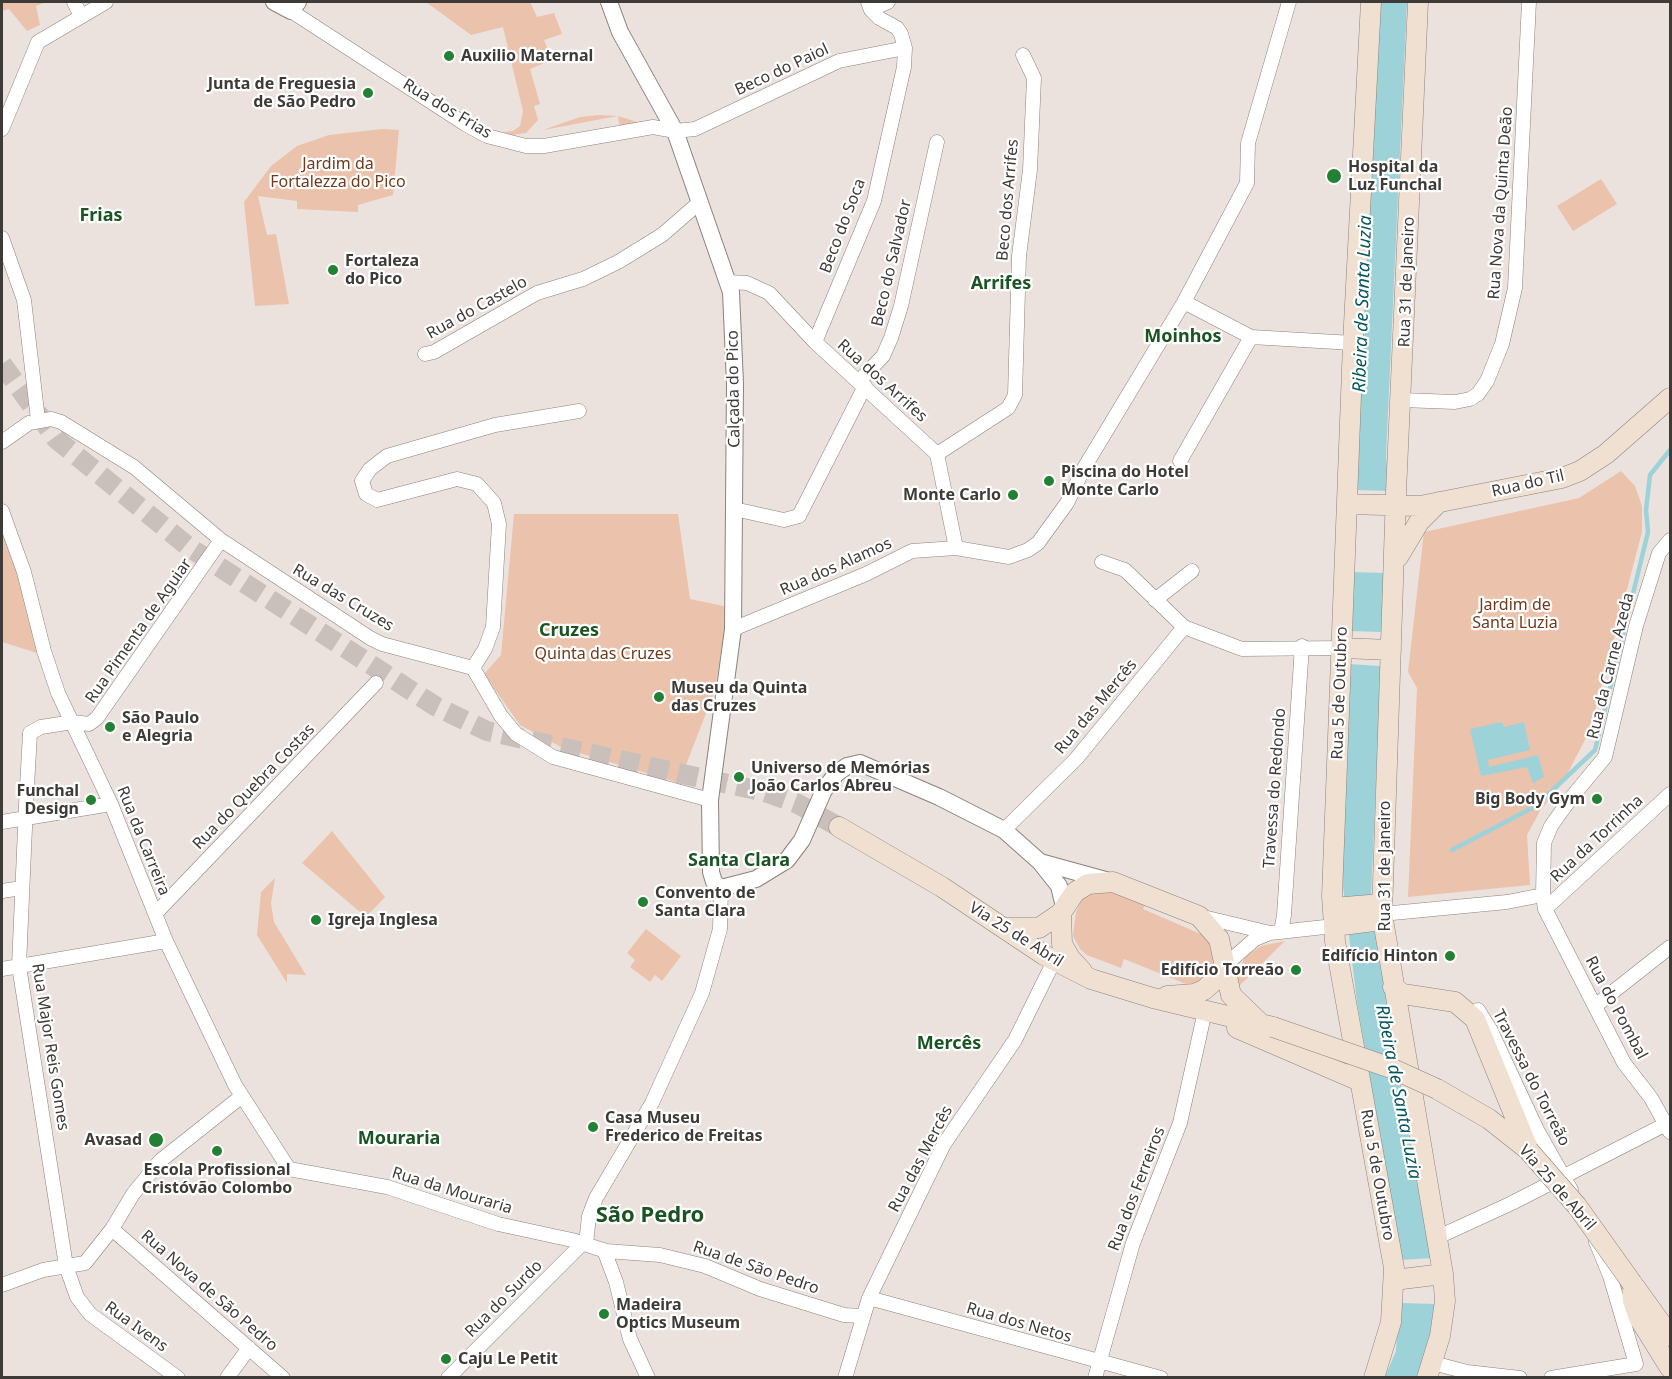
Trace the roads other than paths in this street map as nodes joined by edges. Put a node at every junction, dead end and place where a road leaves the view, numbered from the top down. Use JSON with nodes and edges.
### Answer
{"nodes":[{"id":1,"x":74,"y":2,"type":"edge"},
{"id":2,"x":106,"y":2,"type":"edge"},
{"id":3,"x":274,"y":2,"type":"edge"},
{"id":4,"x":609,"y":2,"type":"edge"},
{"id":5,"x":888,"y":2,"type":"edge"},
{"id":6,"x":1289,"y":2,"type":"edge"},
{"id":7,"x":1371,"y":2,"type":"edge"},
{"id":8,"x":1418,"y":2,"type":"edge"},
{"id":9,"x":1529,"y":2,"type":"edge"},
{"id":10,"x":294,"y":6,"type":"edge"},
{"id":11,"x":870,"y":6,"type":"edge"},
{"id":12,"x":81,"y":16,"type":"junction"},
{"id":13,"x":905,"y":48,"type":"junction"},
{"id":14,"x":1023,"y":55,"type":"dead end"},
{"id":15,"x":2,"y":129,"type":"edge"},
{"id":16,"x":675,"y":131,"type":"junction"},
{"id":17,"x":937,"y":142,"type":"dead end"},
{"id":18,"x":700,"y":202,"type":"junction"},
{"id":19,"x":2,"y":238,"type":"edge"},
{"id":20,"x":728,"y":282,"type":"junction"},
{"id":21,"x":1184,"y":302,"type":"junction"},
{"id":22,"x":1251,"y":337,"type":"junction"},
{"id":23,"x":815,"y":342,"type":"junction"},
{"id":24,"x":1353,"y":343,"type":"junction"},
{"id":25,"x":425,"y":354,"type":"dead end"},
{"id":26,"x":862,"y":383,"type":"junction"},
{"id":27,"x":1671,"y":398,"type":"edge"},
{"id":28,"x":1402,"y":400,"type":"junction"},
{"id":29,"x":579,"y":411,"type":"dead end"},
{"id":30,"x":38,"y":420,"type":"junction"},
{"id":31,"x":2,"y":442,"type":"edge"},
{"id":32,"x":937,"y":454,"type":"junction"},
{"id":33,"x":1180,"y":461,"type":"dead end"},
{"id":34,"x":1440,"y":502,"type":"junction"},
{"id":35,"x":1347,"y":504,"type":"junction"},
{"id":36,"x":1396,"y":507,"type":"junction"},
{"id":37,"x":734,"y":509,"type":"junction"},
{"id":38,"x":2,"y":511,"type":"edge"},
{"id":39,"x":221,"y":540,"type":"junction"},
{"id":40,"x":1671,"y":540,"type":"edge"},
{"id":41,"x":956,"y":548,"type":"junction"},
{"id":42,"x":1102,"y":562,"type":"dead end"},
{"id":43,"x":1395,"y":563,"type":"junction"},
{"id":44,"x":1192,"y":571,"type":"dead end"},
{"id":45,"x":1155,"y":600,"type":"junction"},
{"id":46,"x":1184,"y":627,"type":"junction"},
{"id":47,"x":733,"y":629,"type":"junction"},
{"id":48,"x":1302,"y":646,"type":"junction"},
{"id":49,"x":1346,"y":648,"type":"junction"},
{"id":50,"x":1385,"y":650,"type":"junction"},
{"id":51,"x":473,"y":668,"type":"junction"},
{"id":52,"x":376,"y":683,"type":"dead end"},
{"id":53,"x":73,"y":722,"type":"junction"},
{"id":54,"x":1671,"y":795,"type":"edge"},
{"id":55,"x":710,"y":800,"type":"junction"},
{"id":56,"x":111,"y":804,"type":"junction"},
{"id":57,"x":25,"y":818,"type":"junction"},
{"id":58,"x":2,"y":822,"type":"edge"},
{"id":59,"x":839,"y":827,"type":"tunnel mouth"},
{"id":60,"x":1004,"y":830,"type":"junction"},
{"id":61,"x":1040,"y":862,"type":"junction"},
{"id":62,"x":1113,"y":882,"type":"junction"},
{"id":63,"x":22,"y":888,"type":"junction"},
{"id":64,"x":721,"y":888,"type":"junction"},
{"id":65,"x":2,"y":891,"type":"edge"},
{"id":66,"x":1544,"y":902,"type":"junction"},
{"id":67,"x":1062,"y":910,"type":"junction"},
{"id":68,"x":1378,"y":913,"type":"junction"},
{"id":69,"x":155,"y":914,"type":"junction"},
{"id":70,"x":1199,"y":916,"type":"junction"},
{"id":71,"x":1339,"y":916,"type":"junction"},
{"id":72,"x":1003,"y":928,"type":"junction"},
{"id":73,"x":1275,"y":932,"type":"junction"},
{"id":74,"x":166,"y":941,"type":"junction"},
{"id":75,"x":1671,"y":947,"type":"edge"},
{"id":76,"x":1054,"y":961,"type":"junction"},
{"id":77,"x":19,"y":966,"type":"junction"},
{"id":78,"x":2,"y":969,"type":"edge"},
{"id":79,"x":1225,"y":971,"type":"junction"},
{"id":80,"x":1091,"y":979,"type":"junction"},
{"id":81,"x":1393,"y":987,"type":"junction"},
{"id":82,"x":1153,"y":998,"type":"junction"},
{"id":83,"x":1461,"y":1004,"type":"junction"},
{"id":84,"x":1595,"y":1006,"type":"junction"},
{"id":85,"x":1205,"y":1011,"type":"junction"},
{"id":86,"x":1269,"y":1026,"type":"junction"},
{"id":87,"x":1360,"y":1081,"type":"junction"},
{"id":88,"x":242,"y":1096,"type":"junction"},
{"id":89,"x":1669,"y":1126,"type":"edge"},
{"id":90,"x":1529,"y":1151,"type":"junction"},
{"id":91,"x":288,"y":1169,"type":"joint"},
{"id":92,"x":1563,"y":1176,"type":"junction"},
{"id":93,"x":112,"y":1229,"type":"junction"},
{"id":94,"x":1438,"y":1237,"type":"junction"},
{"id":95,"x":585,"y":1244,"type":"junction"},
{"id":96,"x":604,"y":1250,"type":"junction"},
{"id":97,"x":66,"y":1266,"type":"junction"},
{"id":98,"x":1443,"y":1274,"type":"junction"},
{"id":99,"x":1394,"y":1280,"type":"junction"},
{"id":100,"x":1632,"y":1283,"type":"junction"},
{"id":101,"x":2,"y":1285,"type":"edge"},
{"id":102,"x":869,"y":1298,"type":"junction"},
{"id":103,"x":861,"y":1316,"type":"junction"},
{"id":104,"x":1671,"y":1336,"type":"edge"},
{"id":105,"x":249,"y":1348,"type":"junction"},
{"id":106,"x":1099,"y":1362,"type":"junction"},
{"id":107,"x":1671,"y":1368,"type":"edge"},
{"id":108,"x":1430,"y":1370,"type":"edge"},
{"id":109,"x":178,"y":1377,"type":"edge"},
{"id":110,"x":227,"y":1377,"type":"edge"},
{"id":111,"x":283,"y":1377,"type":"edge"},
{"id":112,"x":448,"y":1377,"type":"edge"},
{"id":113,"x":648,"y":1377,"type":"edge"},
{"id":114,"x":845,"y":1377,"type":"edge"},
{"id":115,"x":1095,"y":1377,"type":"edge"},
{"id":116,"x":1161,"y":1377,"type":"edge"},
{"id":117,"x":1374,"y":1377,"type":"edge"},
{"id":118,"x":1520,"y":1377,"type":"edge"},
{"id":119,"x":1551,"y":1377,"type":"edge"}],
"edges":[{"from":1,"to":12,"type":"street"},
{"from":2,"to":12,"type":"street"},
{"from":3,"to":10,"type":"street","name":"Rua dos Frias"},
{"from":4,"to":16,"type":"street","name":"Calçada do Pico"},
{"from":5,"to":11,"type":"street"},
{"from":6,"to":21,"type":"street","name":"Rua dos Alamos"},
{"from":7,"to":24,"type":"main road","name":"Rua 5 de Outubro"},
{"from":8,"to":28,"type":"main road","name":"Rua 31 de Janeiro"},
{"from":9,"to":28,"type":"street","name":"Rua Nova da Quinta Deão"},
{"from":10,"to":16,"type":"street","name":"Rua dos Frias"},
{"from":11,"to":13,"type":"street"},
{"from":12,"to":15,"type":"street"},
{"from":13,"to":16,"type":"street","name":"Beco do Paiol"},
{"from":13,"to":23,"type":"street","name":"Beco do Soca"},
{"from":14,"to":32,"type":"street","name":"Beco dos Arrifes"},
{"from":16,"to":18,"type":"street","name":"Calçada do Pico"},
{"from":17,"to":26,"type":"street","name":"Beco do Salvador"},
{"from":18,"to":20,"type":"street","name":"Calçada do Pico"},
{"from":18,"to":25,"type":"street","name":"Rua do Castelo"},
{"from":19,"to":30,"type":"street"},
{"from":20,"to":23,"type":"street","name":"Rua dos Arrifes"},
{"from":20,"to":37,"type":"street","name":"Calçada do Pico"},
{"from":21,"to":22,"type":"street"},
{"from":21,"to":41,"type":"street","name":"Rua dos Alamos"},
{"from":22,"to":24,"type":"street"},
{"from":22,"to":33,"type":"street"},
{"from":23,"to":26,"type":"street","name":"Rua dos Arrifes"},
{"from":24,"to":35,"type":"main road","name":"Rua 5 de Outubro"},
{"from":26,"to":32,"type":"street","name":"Rua dos Arrifes"},
{"from":26,"to":37,"type":"street","name":"Beco do Salvador"},
{"from":27,"to":34,"type":"main road","name":"Rua do Til"},
{"from":28,"to":36,"type":"main road","name":"Rua 31 de Janeiro"},
{"from":29,"to":51,"type":"street"},
{"from":30,"to":31,"type":"street"},
{"from":30,"to":39,"type":"street","name":"Rua das Cruzes"},
{"from":32,"to":41,"type":"street"},
{"from":34,"to":36,"type":"main road","name":"Rua do Til"},
{"from":34,"to":43,"type":"main road","name":"Rua 31 de Janeiro"},
{"from":35,"to":36,"type":"main road","name":"Rua do Til"},
{"from":35,"to":49,"type":"main road","name":"Rua 5 de Outubro"},
{"from":36,"to":43,"type":"main road","name":"Rua 31 de Janeiro"},
{"from":37,"to":47,"type":"street","name":"Calçada do Pico"},
{"from":38,"to":53,"type":"street","name":"Rua da Carreira"},
{"from":39,"to":51,"type":"street","name":"Rua das Cruzes"},
{"from":39,"to":53,"type":"street","name":"Rua Pimenta de Aguiar"},
{"from":40,"to":66,"type":"street","name":"Rua da Carne Azeda"},
{"from":41,"to":47,"type":"street","name":"Rua dos Alamos"},
{"from":42,"to":45,"type":"street"},
{"from":43,"to":50,"type":"main road","name":"Rua 31 de Janeiro"},
{"from":44,"to":45,"type":"street"},
{"from":45,"to":46,"type":"street"},
{"from":46,"to":48,"type":"street"},
{"from":46,"to":60,"type":"street","name":"Rua das Mercês"},
{"from":47,"to":55,"type":"street","name":"Calçada do Pico"},
{"from":48,"to":49,"type":"street"},
{"from":48,"to":73,"type":"street","name":"Travessa do Redondo"},
{"from":49,"to":50,"type":"main road"},
{"from":49,"to":71,"type":"main road","name":"Rua 5 de Outubro"},
{"from":50,"to":68,"type":"main road","name":"Rua 31 de Janeiro"},
{"from":51,"to":55,"type":"street"},
{"from":52,"to":69,"type":"street","name":"Rua do Quebra Costas"},
{"from":53,"to":56,"type":"street","name":"Rua da Carreira"},
{"from":53,"to":57,"type":"street","name":"Rua Major Reis Gomes"},
{"from":54,"to":66,"type":"street","name":"Rua da Torrinha"},
{"from":55,"to":64,"type":"street","name":"Calçada do Pico"},
{"from":56,"to":57,"type":"street"},
{"from":56,"to":69,"type":"street","name":"Rua da Carreira"},
{"from":57,"to":58,"type":"street"},
{"from":57,"to":63,"type":"street","name":"Rua Major Reis Gomes"},
{"from":59,"to":72,"type":"main road","name":"Via 25 de Abril"},
{"from":60,"to":61,"type":"street"},
{"from":60,"to":64,"type":"street"},
{"from":61,"to":62,"type":"street"},
{"from":61,"to":67,"type":"street"},
{"from":62,"to":67,"type":"main road"},
{"from":62,"to":70,"type":"main road"},
{"from":63,"to":65,"type":"street"},
{"from":63,"to":77,"type":"street","name":"Rua Major Reis Gomes"},
{"from":64,"to":95,"type":"street"},
{"from":66,"to":68,"type":"street"},
{"from":66,"to":84,"type":"street","name":"Rua do Pombal"},
{"from":67,"to":72,"type":"main road"},
{"from":67,"to":80,"type":"main road"},
{"from":68,"to":71,"type":"main road"},
{"from":68,"to":81,"type":"main road","name":"Rua 31 de Janeiro"},
{"from":69,"to":74,"type":"street","name":"Rua da Carreira"},
{"from":70,"to":73,"type":"street"},
{"from":70,"to":79,"type":"main road"},
{"from":71,"to":73,"type":"street"},
{"from":71,"to":87,"type":"main road","name":"Rua 5 de Outubro"},
{"from":72,"to":76,"type":"main road","name":"Via 25 de Abril"},
{"from":73,"to":79,"type":"street"},
{"from":74,"to":77,"type":"street"},
{"from":74,"to":88,"type":"street","name":"Rua da Carreira"},
{"from":75,"to":84,"type":"street"},
{"from":76,"to":80,"type":"main road","name":"Via 25 de Abril"},
{"from":76,"to":102,"type":"street","name":"Rua das Mercês"},
{"from":77,"to":78,"type":"street"},
{"from":77,"to":97,"type":"street","name":"Rua Major Reis Gomes"},
{"from":79,"to":82,"type":"main road"},
{"from":79,"to":86,"type":"main road"},
{"from":80,"to":82,"type":"main road","name":"Via 25 de Abril"},
{"from":81,"to":83,"type":"main road"},
{"from":81,"to":94,"type":"main road","name":"Rua 31 de Janeiro"},
{"from":82,"to":85,"type":"main road","name":"Via 25 de Abril"},
{"from":83,"to":90,"type":"main road"},
{"from":83,"to":92,"type":"street","name":"Travessa do Torreão"},
{"from":84,"to":89,"type":"street","name":"Rua do Pombal"},
{"from":85,"to":86,"type":"main road","name":"Via 25 de Abril"},
{"from":85,"to":87,"type":"main road","name":"Via 25 de Abril"},
{"from":85,"to":106,"type":"street","name":"Rua dos Ferreiros"},
{"from":86,"to":90,"type":"main road","name":"Via 25 de Abril","bridge":true},
{"from":87,"to":99,"type":"main road","name":"Rua 5 de Outubro"},
{"from":88,"to":91,"type":"street","name":"Rua da Carreira"},
{"from":88,"to":93,"type":"street"},
{"from":89,"to":92,"type":"street"},
{"from":90,"to":100,"type":"main road","name":"Via 25 de Abril","bridge":true},
{"from":91,"to":95,"type":"street","name":"Rua da Mouraria"},
{"from":92,"to":94,"type":"street"},
{"from":92,"to":119,"type":"street","name":"Travessa do Torreão"},
{"from":93,"to":97,"type":"street"},
{"from":93,"to":105,"type":"street","name":"Rua Nova de São Pedro"},
{"from":94,"to":98,"type":"main road","name":"Rua 31 de Janeiro"},
{"from":95,"to":96,"type":"street","name":"Rua da Mouraria"},
{"from":95,"to":112,"type":"street","name":"Rua do Surdo"},
{"from":96,"to":103,"type":"street","name":"Rua de São Pedro"},
{"from":96,"to":113,"type":"street"},
{"from":97,"to":101,"type":"street"},
{"from":97,"to":109,"type":"street","name":"Rua Ivens"},
{"from":98,"to":99,"type":"main road"},
{"from":98,"to":108,"type":"main road","name":"Rua 31 de Janeiro"},
{"from":99,"to":117,"type":"main road","name":"Rua 5 de Outubro"},
{"from":100,"to":104,"type":"main road","name":"Via 25 de Abril"},
{"from":100,"to":107,"type":"main road"},
{"from":102,"to":103,"type":"street","name":"Rua das Mercês"},
{"from":102,"to":106,"type":"street","name":"Rua dos Netos"},
{"from":103,"to":114,"type":"street","name":"Rua das Mercês"},
{"from":105,"to":110,"type":"street"},
{"from":105,"to":111,"type":"street","name":"Rua Nova de São Pedro"},
{"from":106,"to":115,"type":"street","name":"Rua dos Ferreiros"},
{"from":106,"to":116,"type":"street","name":"Rua dos Netos"},
{"from":108,"to":118,"type":"street"}]}
